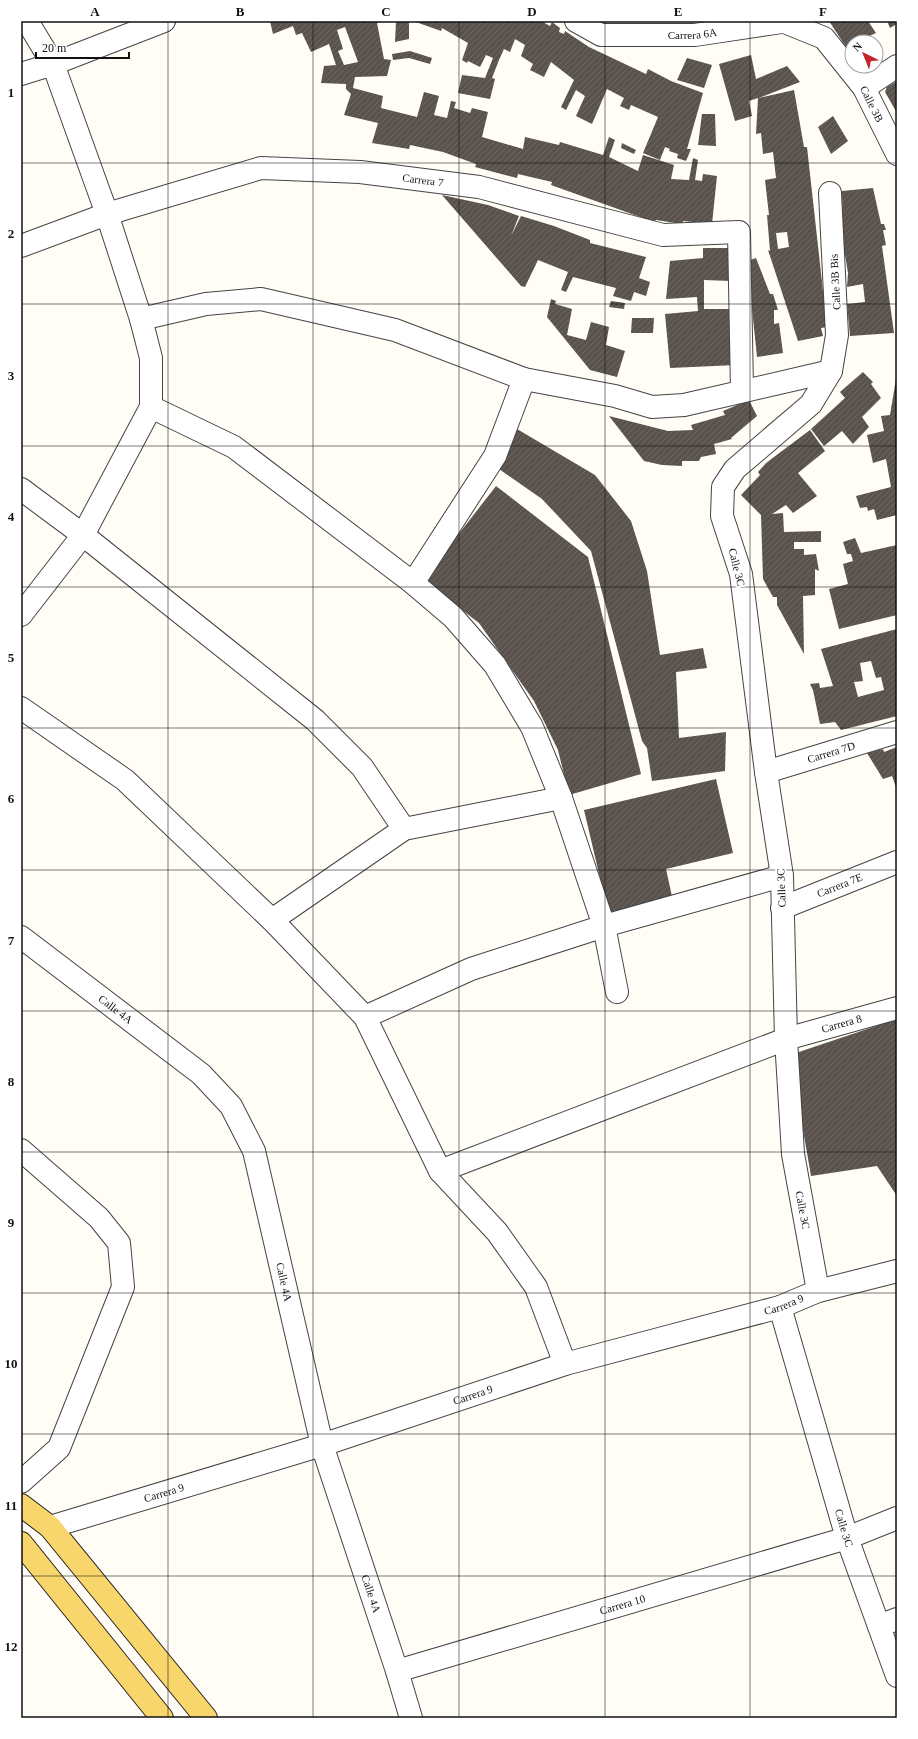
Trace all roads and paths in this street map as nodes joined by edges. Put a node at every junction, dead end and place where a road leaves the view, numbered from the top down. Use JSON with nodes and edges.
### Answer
{"nodes":[{"id":1,"x":27,"y":21,"type":"edge"},
{"id":2,"x":164,"y":21,"type":"edge"},
{"id":3,"x":576,"y":21,"type":"edge"},
{"id":4,"x":782,"y":21,"type":"edge"},
{"id":5,"x":688,"y":28,"type":"edge"},
{"id":6,"x":53,"y":64,"type":"junction"},
{"id":7,"x":897,"y":66,"type":"edge"},
{"id":8,"x":21,"y":74,"type":"edge"},
{"id":9,"x":864,"y":88,"type":"junction"},
{"id":10,"x":897,"y":154,"type":"edge"},
{"id":11,"x":830,"y":193,"type":"dead end"},
{"id":12,"x":107,"y":214,"type":"junction"},
{"id":13,"x":21,"y":246,"type":"edge"},
{"id":14,"x":141,"y":319,"type":"junction"},
{"id":15,"x":831,"y":370,"type":"junction"},
{"id":16,"x":524,"y":379,"type":"junction"},
{"id":17,"x":742,"y":390,"type":"junction"},
{"id":18,"x":150,"y":407,"type":"junction"},
{"id":19,"x":21,"y":489,"type":"edge"},
{"id":20,"x":83,"y":535,"type":"junction"},
{"id":21,"x":413,"y":583,"type":"junction"},
{"id":22,"x":21,"y":615,"type":"edge"},
{"id":23,"x":21,"y":708,"type":"edge"},
{"id":24,"x":897,"y":732,"type":"edge"},
{"id":25,"x":766,"y":772,"type":"junction"},
{"id":26,"x":562,"y":798,"type":"junction"},
{"id":27,"x":404,"y":829,"type":"junction"},
{"id":28,"x":897,"y":862,"type":"edge"},
{"id":29,"x":782,"y":876,"type":"junction"},
{"id":30,"x":782,"y":908,"type":"junction"},
{"id":31,"x":272,"y":920,"type":"junction"},
{"id":32,"x":604,"y":926,"type":"junction"},
{"id":33,"x":21,"y":937,"type":"edge"},
{"id":34,"x":617,"y":992,"type":"dead end"},
{"id":35,"x":897,"y":1008,"type":"edge"},
{"id":36,"x":365,"y":1017,"type":"junction"},
{"id":37,"x":786,"y":1039,"type":"junction"},
{"id":38,"x":21,"y":1150,"type":"edge"},
{"id":39,"x":440,"y":1171,"type":"junction"},
{"id":40,"x":897,"y":1271,"type":"edge"},
{"id":41,"x":818,"y":1291,"type":"junction"},
{"id":42,"x":780,"y":1307,"type":"junction"},
{"id":43,"x":565,"y":1364,"type":"junction"},
{"id":44,"x":322,"y":1445,"type":"junction"},
{"id":45,"x":21,"y":1482,"type":"edge"},
{"id":46,"x":21,"y":1505,"type":"edge"},
{"id":47,"x":897,"y":1518,"type":"edge"},
{"id":48,"x":50,"y":1528,"type":"junction"},
{"id":49,"x":847,"y":1538,"type":"junction"},
{"id":50,"x":21,"y":1543,"type":"edge"},
{"id":51,"x":888,"y":1622,"type":"edge"},
{"id":52,"x":397,"y":1670,"type":"junction"},
{"id":53,"x":897,"y":1676,"type":"edge"},
{"id":54,"x":162,"y":1718,"type":"edge"},
{"id":55,"x":206,"y":1718,"type":"edge"},
{"id":56,"x":411,"y":1718,"type":"edge"}],
"edges":[{"from":1,"to":6,"type":"street"},
{"from":2,"to":6,"type":"street"},
{"from":3,"to":5,"type":"street","name":"Carrera 6A"},
{"from":4,"to":5,"type":"street","name":"Carrera 6A"},
{"from":4,"to":9,"type":"street","name":"Calle 3B"},
{"from":6,"to":8,"type":"street"},
{"from":6,"to":12,"type":"street"},
{"from":7,"to":9,"type":"street"},
{"from":9,"to":10,"type":"street","name":"Calle 3B"},
{"from":11,"to":15,"type":"street","name":"Calle 3B Bis"},
{"from":12,"to":13,"type":"street","name":"Carrera 7"},
{"from":12,"to":14,"type":"street"},
{"from":12,"to":17,"type":"street","name":"Carrera 7"},
{"from":14,"to":16,"type":"street"},
{"from":14,"to":18,"type":"street"},
{"from":15,"to":17,"type":"street"},
{"from":15,"to":25,"type":"street","name":"Calle 3C"},
{"from":16,"to":17,"type":"street"},
{"from":16,"to":21,"type":"street"},
{"from":18,"to":20,"type":"street"},
{"from":18,"to":21,"type":"street"},
{"from":19,"to":20,"type":"street"},
{"from":20,"to":22,"type":"street"},
{"from":20,"to":27,"type":"street"},
{"from":21,"to":26,"type":"street"},
{"from":23,"to":31,"type":"street"},
{"from":24,"to":25,"type":"street","name":"Carrera 7D"},
{"from":25,"to":29,"type":"street","name":"Calle 3C"},
{"from":26,"to":27,"type":"street"},
{"from":26,"to":32,"type":"street"},
{"from":27,"to":31,"type":"street"},
{"from":28,"to":30,"type":"street","name":"Carrera 7E"},
{"from":29,"to":30,"type":"street","name":"Calle 3C"},
{"from":29,"to":32,"type":"street"},
{"from":30,"to":37,"type":"street","name":"Calle 3C"},
{"from":31,"to":36,"type":"street"},
{"from":32,"to":34,"type":"street"},
{"from":32,"to":36,"type":"street"},
{"from":33,"to":44,"type":"street","name":"Calle 4A"},
{"from":35,"to":37,"type":"street","name":"Carrera 8"},
{"from":36,"to":39,"type":"street"},
{"from":37,"to":39,"type":"street","name":"Carrera 8"},
{"from":37,"to":41,"type":"street","name":"Calle 3C"},
{"from":38,"to":45,"type":"street"},
{"from":39,"to":43,"type":"street"},
{"from":40,"to":41,"type":"street","name":"Carrera 9"},
{"from":41,"to":42,"type":"street","name":"Carrera 9"},
{"from":42,"to":43,"type":"street","name":"Carrera 9"},
{"from":42,"to":49,"type":"street","name":"Calle 3C"},
{"from":43,"to":44,"type":"street","name":"Carrera 9"},
{"from":44,"to":48,"type":"street","name":"Carrera 9"},
{"from":44,"to":52,"type":"street","name":"Calle 4A"},
{"from":46,"to":48,"type":"main road"},
{"from":47,"to":49,"type":"street","name":"Carrera 10"},
{"from":48,"to":55,"type":"main road"},
{"from":49,"to":51,"type":"street","name":"Calle 3C"},
{"from":49,"to":52,"type":"street","name":"Carrera 10"},
{"from":50,"to":54,"type":"main road"},
{"from":51,"to":53,"type":"street","name":"Calle 3C"},
{"from":52,"to":56,"type":"street","name":"Calle 4A"}]}
